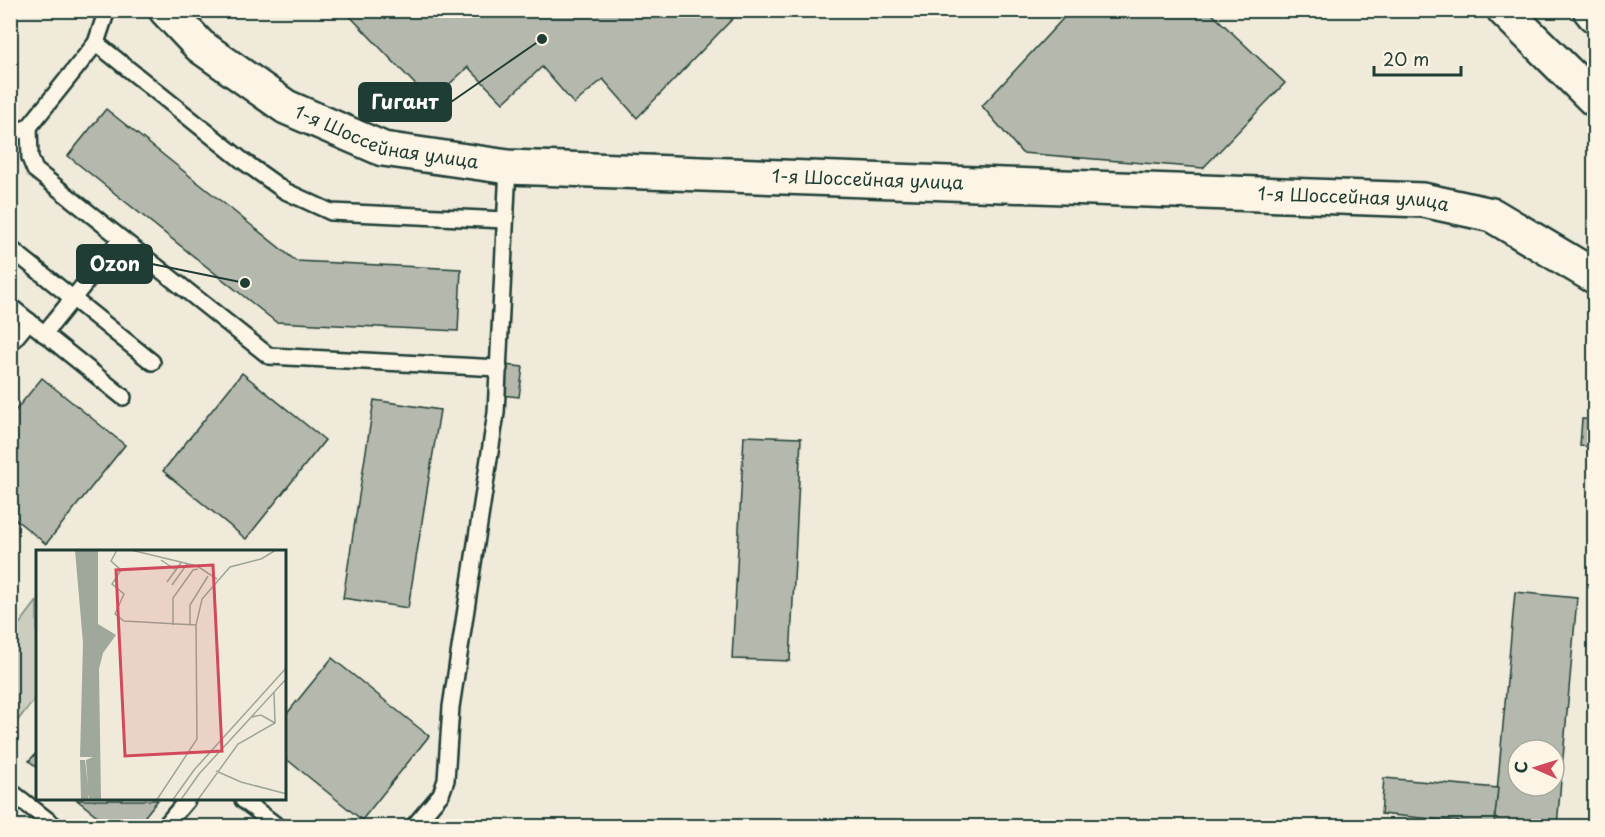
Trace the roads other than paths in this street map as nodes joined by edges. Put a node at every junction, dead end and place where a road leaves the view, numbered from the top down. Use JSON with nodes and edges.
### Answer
{"nodes":[{"id":1,"x":107,"y":10,"type":"edge"},
{"id":2,"x":166,"y":10,"type":"edge"},
{"id":3,"x":1504,"y":10,"type":"edge"},
{"id":4,"x":1590,"y":10,"type":"edge"},
{"id":5,"x":1594,"y":15,"type":"edge"},
{"id":6,"x":96,"y":44,"type":"junction"},
{"id":7,"x":1594,"y":99,"type":"edge"},
{"id":8,"x":29,"y":128,"type":"junction"},
{"id":9,"x":10,"y":134,"type":"edge"},
{"id":10,"x":508,"y":167,"type":"junction"},
{"id":11,"x":505,"y":220,"type":"junction"},
{"id":12,"x":121,"y":239,"type":"junction"},
{"id":13,"x":10,"y":248,"type":"edge"},
{"id":14,"x":1594,"y":276,"type":"edge"},
{"id":15,"x":73,"y":298,"type":"junction"},
{"id":16,"x":10,"y":306,"type":"edge"},
{"id":17,"x":29,"y":321,"type":"junction"},
{"id":18,"x":44,"y":334,"type":"junction"},
{"id":19,"x":10,"y":344,"type":"edge"},
{"id":20,"x":152,"y":362,"type":"dead end"},
{"id":21,"x":499,"y":368,"type":"junction"},
{"id":22,"x":123,"y":397,"type":"dead end"},
{"id":23,"x":10,"y":791,"type":"edge"},
{"id":24,"x":186,"y":801,"type":"edge"},
{"id":25,"x":244,"y":801,"type":"edge"},
{"id":26,"x":55,"y":826,"type":"edge"},
{"id":27,"x":165,"y":826,"type":"edge"},
{"id":28,"x":277,"y":826,"type":"edge"},
{"id":29,"x":414,"y":826,"type":"edge"}],
"edges":[{"from":1,"to":6,"type":"lane"},
{"from":2,"to":10,"type":"main road","name":"1-я Шоссейная улица"},
{"from":3,"to":7,"type":"main road"},
{"from":4,"to":5,"type":"main road"},
{"from":6,"to":8,"type":"lane"},
{"from":6,"to":11,"type":"lane"},
{"from":8,"to":9,"type":"lane"},
{"from":8,"to":12,"type":"lane"},
{"from":10,"to":11,"type":"lane"},
{"from":10,"to":14,"type":"main road","name":"1-я Шоссейная улица"},
{"from":11,"to":21,"type":"lane"},
{"from":12,"to":15,"type":"lane"},
{"from":12,"to":21,"type":"lane"},
{"from":13,"to":15,"type":"lane"},
{"from":15,"to":18,"type":"lane"},
{"from":15,"to":20,"type":"lane"},
{"from":16,"to":17,"type":"lane"},
{"from":17,"to":18,"type":"lane"},
{"from":17,"to":19,"type":"lane"},
{"from":18,"to":22,"type":"lane"},
{"from":21,"to":29,"type":"lane"},
{"from":23,"to":26,"type":"lane"},
{"from":24,"to":27,"type":"lane"},
{"from":25,"to":28,"type":"lane"}]}
